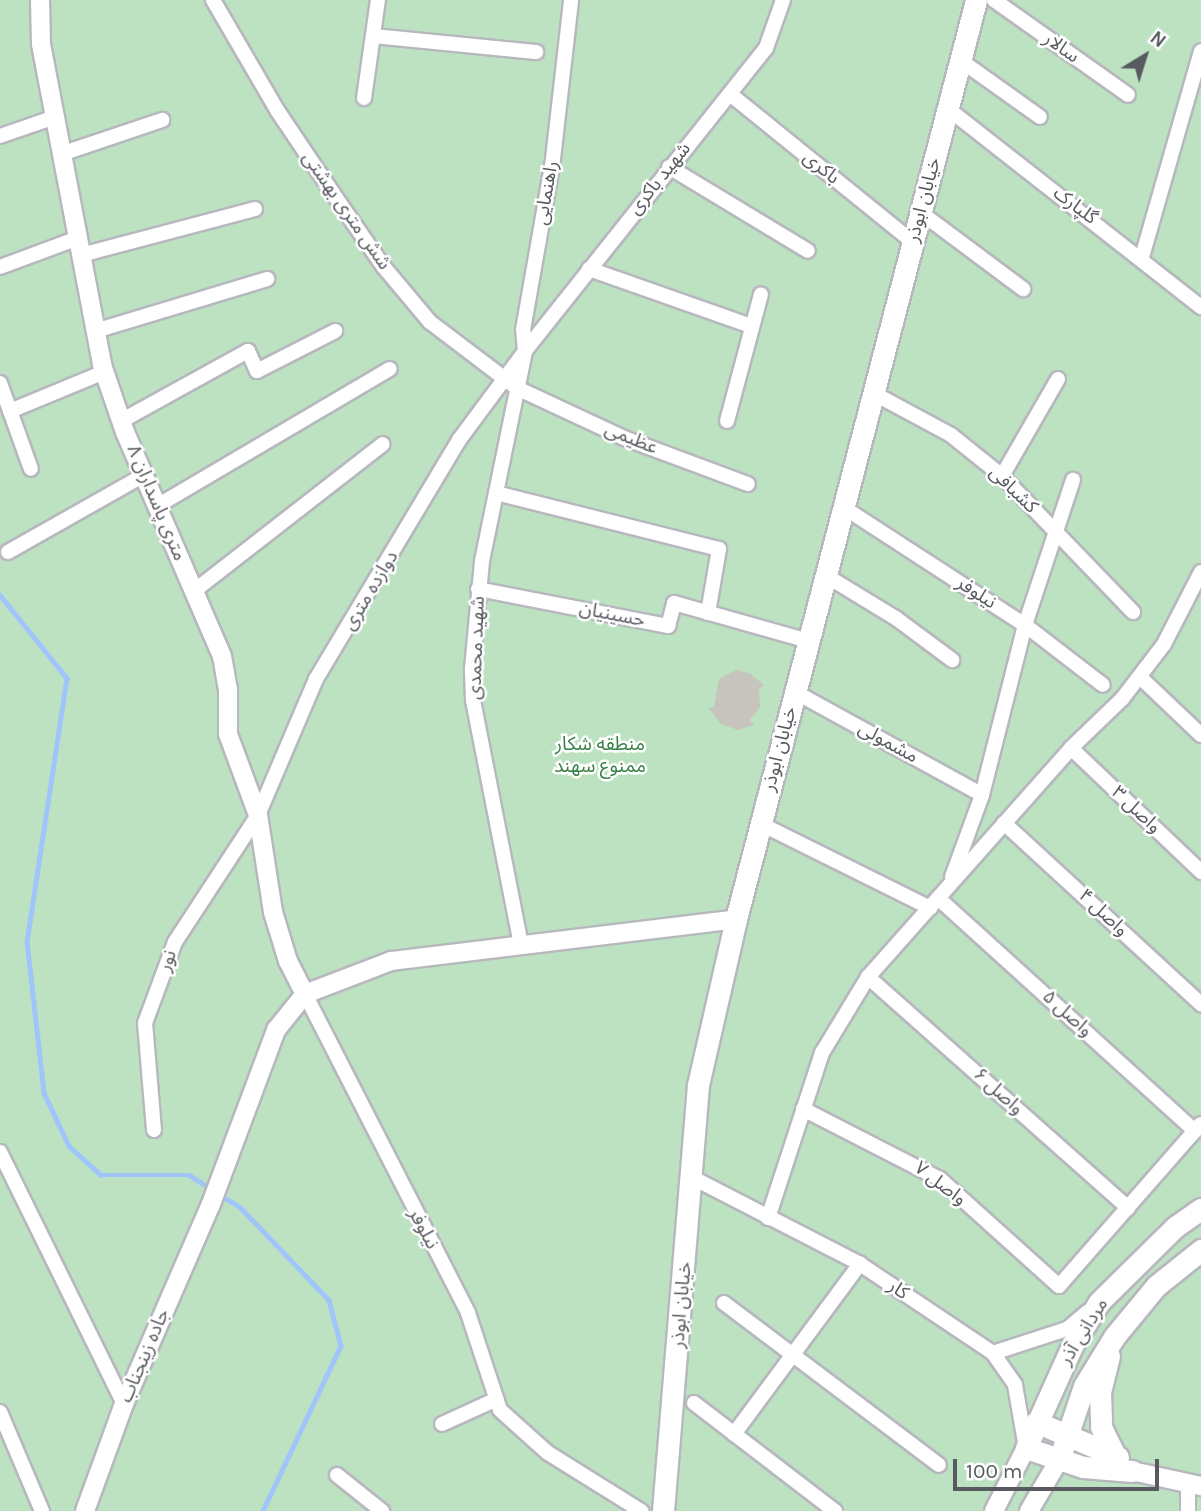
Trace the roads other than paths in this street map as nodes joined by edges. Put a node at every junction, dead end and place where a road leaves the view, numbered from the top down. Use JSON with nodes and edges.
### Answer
{"nodes":[{"id":1,"x":40,"y":0,"type":"edge"},
{"id":2,"x":213,"y":0,"type":"edge"},
{"id":3,"x":378,"y":0,"type":"edge"},
{"id":4,"x":571,"y":0,"type":"edge"},
{"id":5,"x":783,"y":0,"type":"edge"},
{"id":6,"x":976,"y":0,"type":"edge"},
{"id":7,"x":994,"y":0,"type":"edge"},
{"id":8,"x":373,"y":36,"type":"junction"},
{"id":9,"x":1201,"y":51,"type":"edge"},
{"id":10,"x":536,"y":52,"type":"dead end"},
{"id":11,"x":960,"y":60,"type":"junction"},
{"id":12,"x":730,"y":94,"type":"junction"},
{"id":13,"x":1128,"y":95,"type":"dead end"},
{"id":14,"x":364,"y":98,"type":"dead end"},
{"id":15,"x":947,"y":108,"type":"junction"},
{"id":16,"x":55,"y":117,"type":"junction"},
{"id":17,"x":1040,"y":117,"type":"dead end"},
{"id":18,"x":162,"y":120,"type":"dead end"},
{"id":19,"x":0,"y":136,"type":"edge"},
{"id":20,"x":61,"y":154,"type":"junction"},
{"id":21,"x":669,"y":167,"type":"junction"},
{"id":22,"x":255,"y":209,"type":"dead end"},
{"id":23,"x":920,"y":212,"type":"junction"},
{"id":24,"x":913,"y":242,"type":"junction"},
{"id":25,"x":79,"y":246,"type":"junction"},
{"id":26,"x":808,"y":251,"type":"dead end"},
{"id":27,"x":1142,"y":257,"type":"junction"},
{"id":28,"x":0,"y":267,"type":"edge"},
{"id":29,"x":589,"y":269,"type":"junction"},
{"id":30,"x":267,"y":279,"type":"dead end"},
{"id":31,"x":1023,"y":289,"type":"dead end"},
{"id":32,"x":761,"y":294,"type":"dead end"},
{"id":33,"x":1201,"y":307,"type":"edge"},
{"id":34,"x":751,"y":326,"type":"junction"},
{"id":35,"x":95,"y":331,"type":"junction"},
{"id":36,"x":335,"y":331,"type":"dead end"},
{"id":37,"x":525,"y":351,"type":"junction"},
{"id":38,"x":390,"y":369,"type":"dead end"},
{"id":39,"x":104,"y":372,"type":"junction"},
{"id":40,"x":503,"y":378,"type":"junction"},
{"id":41,"x":1058,"y":379,"type":"dead end"},
{"id":42,"x":0,"y":383,"type":"edge"},
{"id":43,"x":517,"y":388,"type":"junction"},
{"id":44,"x":873,"y":393,"type":"junction"},
{"id":45,"x":10,"y":411,"type":"junction"},
{"id":46,"x":121,"y":421,"type":"junction"},
{"id":47,"x":727,"y":421,"type":"dead end"},
{"id":48,"x":383,"y":444,"type":"dead end"},
{"id":49,"x":31,"y":469,"type":"dead end"},
{"id":50,"x":144,"y":475,"type":"junction"},
{"id":51,"x":1002,"y":476,"type":"junction"},
{"id":52,"x":1073,"y":480,"type":"dead end"},
{"id":53,"x":748,"y":484,"type":"dead end"},
{"id":54,"x":496,"y":494,"type":"junction"},
{"id":55,"x":157,"y":506,"type":"junction"},
{"id":56,"x":844,"y":507,"type":"junction"},
{"id":57,"x":1055,"y":531,"type":"junction"},
{"id":58,"x":8,"y":552,"type":"dead end"},
{"id":59,"x":1201,"y":572,"type":"edge"},
{"id":60,"x":825,"y":575,"type":"junction"},
{"id":61,"x":478,"y":589,"type":"junction"},
{"id":62,"x":194,"y":591,"type":"junction"},
{"id":63,"x":1196,"y":596,"type":"edge"},
{"id":64,"x":1133,"y":612,"type":"dead end"},
{"id":65,"x":708,"y":613,"type":"junction"},
{"id":66,"x":1025,"y":625,"type":"junction"},
{"id":67,"x":808,"y":641,"type":"junction"},
{"id":68,"x":953,"y":660,"type":"dead end"},
{"id":69,"x":1139,"y":677,"type":"junction"},
{"id":70,"x":1103,"y":685,"type":"dead end"},
{"id":71,"x":795,"y":692,"type":"junction"},
{"id":72,"x":1201,"y":735,"type":"edge"},
{"id":73,"x":1071,"y":748,"type":"junction"},
{"id":74,"x":982,"y":795,"type":"junction"},
{"id":75,"x":258,"y":815,"type":"junction"},
{"id":76,"x":1004,"y":823,"type":"junction"},
{"id":77,"x":761,"y":824,"type":"junction"},
{"id":78,"x":1201,"y":872,"type":"edge"},
{"id":79,"x":949,"y":885,"type":"junction"},
{"id":80,"x":934,"y":903,"type":"junction"},
{"id":81,"x":736,"y":919,"type":"junction"},
{"id":82,"x":521,"y":946,"type":"junction"},
{"id":83,"x":868,"y":977,"type":"junction"},
{"id":84,"x":305,"y":994,"type":"junction"},
{"id":85,"x":1201,"y":1003,"type":"edge"},
{"id":86,"x":803,"y":1109,"type":"junction"},
{"id":87,"x":1198,"y":1128,"type":"edge"},
{"id":88,"x":154,"y":1129,"type":"dead end"},
{"id":89,"x":0,"y":1152,"type":"edge"},
{"id":90,"x":693,"y":1178,"type":"junction"},
{"id":91,"x":1128,"y":1208,"type":"junction"},
{"id":92,"x":1201,"y":1209,"type":"edge"},
{"id":93,"x":768,"y":1218,"type":"junction"},
{"id":94,"x":1201,"y":1250,"type":"edge"},
{"id":95,"x":860,"y":1264,"type":"junction"},
{"id":96,"x":1099,"y":1302,"type":"junction"},
{"id":97,"x":724,"y":1303,"type":"dead end"},
{"id":98,"x":1114,"y":1337,"type":"junction"},
{"id":99,"x":993,"y":1353,"type":"junction"},
{"id":100,"x":795,"y":1354,"type":"junction"},
{"id":101,"x":497,"y":1399,"type":"junction"},
{"id":102,"x":694,"y":1403,"type":"dead end"},
{"id":103,"x":124,"y":1404,"type":"junction"},
{"id":104,"x":0,"y":1412,"type":"edge"},
{"id":105,"x":1037,"y":1422,"type":"junction"},
{"id":106,"x":442,"y":1424,"type":"dead end"},
{"id":107,"x":1068,"y":1433,"type":"junction"},
{"id":108,"x":734,"y":1434,"type":"junction"},
{"id":109,"x":1026,"y":1448,"type":"junction"},
{"id":110,"x":1114,"y":1452,"type":"junction"},
{"id":111,"x":1059,"y":1460,"type":"junction"},
{"id":112,"x":939,"y":1465,"type":"dead end"},
{"id":113,"x":1132,"y":1471,"type":"junction"},
{"id":114,"x":337,"y":1475,"type":"dead end"},
{"id":115,"x":1195,"y":1486,"type":"edge"},
{"id":116,"x":42,"y":1511,"type":"edge"},
{"id":117,"x":85,"y":1511,"type":"edge"},
{"id":118,"x":382,"y":1511,"type":"edge"},
{"id":119,"x":640,"y":1511,"type":"edge"},
{"id":120,"x":663,"y":1511,"type":"edge"},
{"id":121,"x":835,"y":1511,"type":"edge"},
{"id":122,"x":994,"y":1511,"type":"edge"},
{"id":123,"x":1029,"y":1511,"type":"edge"},
{"id":124,"x":1188,"y":1511,"type":"edge"}],
"edges":[{"from":1,"to":16,"type":"street","name":"۸ متری پاسداران"},
{"from":2,"to":40,"type":"street","name":"شش متری بهشتی"},
{"from":3,"to":8,"type":"street"},
{"from":4,"to":37,"type":"street","name":"راهنمایی"},
{"from":5,"to":12,"type":"street","name":"شهید باکری"},
{"from":6,"to":11,"type":"main road","name":"خیابان ابوذر"},
{"from":7,"to":13,"type":"street","name":"سالار"},
{"from":8,"to":10,"type":"street"},
{"from":8,"to":14,"type":"street"},
{"from":9,"to":27,"type":"street"},
{"from":11,"to":15,"type":"main road","name":"خیابان ابوذر"},
{"from":11,"to":17,"type":"street"},
{"from":12,"to":21,"type":"street","name":"شهید باکری"},
{"from":12,"to":24,"type":"street","name":"باکری"},
{"from":15,"to":23,"type":"main road","name":"خیابان ابوذر"},
{"from":15,"to":27,"type":"street","name":"گلپارک"},
{"from":16,"to":19,"type":"street"},
{"from":16,"to":20,"type":"street","name":"۸ متری پاسداران"},
{"from":18,"to":20,"type":"street"},
{"from":20,"to":25,"type":"street","name":"۸ متری پاسداران"},
{"from":21,"to":26,"type":"street"},
{"from":21,"to":29,"type":"street","name":"شهید باکری"},
{"from":22,"to":25,"type":"street"},
{"from":23,"to":24,"type":"main road","name":"خیابان ابوذر"},
{"from":23,"to":31,"type":"street"},
{"from":24,"to":44,"type":"main road","name":"خیابان ابوذر"},
{"from":25,"to":28,"type":"street"},
{"from":25,"to":35,"type":"street","name":"۸ متری پاسداران"},
{"from":27,"to":33,"type":"street","name":"گلپارک"},
{"from":29,"to":34,"type":"street"},
{"from":29,"to":37,"type":"street","name":"شهید باکری"},
{"from":30,"to":35,"type":"street"},
{"from":32,"to":34,"type":"street"},
{"from":34,"to":47,"type":"street"},
{"from":35,"to":39,"type":"street","name":"۸ متری پاسداران"},
{"from":36,"to":46,"type":"street"},
{"from":37,"to":40,"type":"street"},
{"from":37,"to":43,"type":"street","name":"شهید محمدی"},
{"from":38,"to":55,"type":"street"},
{"from":39,"to":45,"type":"street"},
{"from":39,"to":46,"type":"street","name":"۸ متری پاسداران"},
{"from":40,"to":43,"type":"street","name":"شش متری بهشتی"},
{"from":40,"to":75,"type":"street","name":"دوازده متری"},
{"from":41,"to":51,"type":"street"},
{"from":42,"to":45,"type":"street"},
{"from":43,"to":53,"type":"street","name":"عظیمی"},
{"from":43,"to":54,"type":"street","name":"شهید محمدی"},
{"from":44,"to":51,"type":"street","name":"کشبافی"},
{"from":44,"to":56,"type":"main road","name":"خیابان ابوذر"},
{"from":45,"to":49,"type":"street"},
{"from":46,"to":50,"type":"street","name":"۸ متری پاسداران"},
{"from":48,"to":62,"type":"street"},
{"from":50,"to":55,"type":"street","name":"۸ متری پاسداران"},
{"from":50,"to":58,"type":"street"},
{"from":51,"to":57,"type":"street","name":"کشبافی"},
{"from":52,"to":57,"type":"street"},
{"from":54,"to":61,"type":"street","name":"شهید محمدی"},
{"from":54,"to":65,"type":"street"},
{"from":55,"to":62,"type":"street","name":"۸ متری پاسداران"},
{"from":56,"to":60,"type":"main road","name":"خیابان ابوذر"},
{"from":56,"to":66,"type":"street","name":"نیلوفر"},
{"from":57,"to":64,"type":"street","name":"کشبافی"},
{"from":57,"to":66,"type":"street"},
{"from":59,"to":63,"type":"street"},
{"from":60,"to":67,"type":"main road","name":"خیابان ابوذر"},
{"from":60,"to":68,"type":"street"},
{"from":61,"to":65,"type":"street","name":"حسینیان"},
{"from":61,"to":82,"type":"street","name":"شهید محمدی"},
{"from":62,"to":75,"type":"street","name":"۸ متری پاسداران"},
{"from":63,"to":69,"type":"street"},
{"from":65,"to":67,"type":"street","name":"حسینیان"},
{"from":66,"to":70,"type":"street","name":"نیلوفر"},
{"from":66,"to":74,"type":"street"},
{"from":67,"to":71,"type":"main road","name":"خیابان ابوذر"},
{"from":69,"to":72,"type":"street"},
{"from":69,"to":73,"type":"street"},
{"from":71,"to":74,"type":"street","name":"مشمولی"},
{"from":71,"to":77,"type":"main road","name":"خیابان ابوذر"},
{"from":73,"to":76,"type":"street"},
{"from":73,"to":78,"type":"street","name":"واصل ۳"},
{"from":74,"to":79,"type":"street"},
{"from":75,"to":84,"type":"street","name":"۸ متری پاسداران"},
{"from":75,"to":88,"type":"street","name":"نور"},
{"from":76,"to":79,"type":"street"},
{"from":76,"to":85,"type":"street","name":"واصل ۴"},
{"from":77,"to":80,"type":"street","name":"واصل ۵"},
{"from":77,"to":81,"type":"main road","name":"خیابان ابوذر"},
{"from":79,"to":80,"type":"street"},
{"from":80,"to":83,"type":"street"},
{"from":80,"to":87,"type":"street","name":"واصل ۵"},
{"from":81,"to":82,"type":"street"},
{"from":81,"to":90,"type":"main road","name":"خیابان ابوذر"},
{"from":82,"to":84,"type":"street"},
{"from":83,"to":86,"type":"street"},
{"from":83,"to":91,"type":"street","name":"واصل ۶"},
{"from":84,"to":101,"type":"street","name":"نیلوفر"},
{"from":84,"to":103,"type":"street","name":"جاده زینجناب"},
{"from":86,"to":91,"type":"street","name":"واصل ۷"},
{"from":86,"to":93,"type":"street"},
{"from":87,"to":91,"type":"street"},
{"from":89,"to":103,"type":"street"},
{"from":90,"to":93,"type":"street","name":"کار"},
{"from":90,"to":120,"type":"main road","name":"خیابان ابوذر"},
{"from":92,"to":96,"type":"main road","name":"مردانی آذر"},
{"from":93,"to":95,"type":"street","name":"کار"},
{"from":94,"to":98,"type":"main road","name":"مردانی آذر"},
{"from":95,"to":99,"type":"street","name":"کار"},
{"from":95,"to":100,"type":"street"},
{"from":96,"to":99,"type":"street"},
{"from":96,"to":105,"type":"main road","name":"مردانی آذر"},
{"from":97,"to":100,"type":"street"},
{"from":98,"to":107,"type":"main road","name":"مردانی آذر"},
{"from":98,"to":110,"type":"main road"},
{"from":99,"to":109,"type":"street"},
{"from":100,"to":108,"type":"street"},
{"from":100,"to":112,"type":"street"},
{"from":101,"to":106,"type":"street"},
{"from":101,"to":119,"type":"street","name":"نیلوفر"},
{"from":102,"to":108,"type":"street"},
{"from":103,"to":117,"type":"street","name":"جاده زینجناب"},
{"from":104,"to":116,"type":"street"},
{"from":105,"to":107,"type":"main road"},
{"from":105,"to":109,"type":"main road","name":"مردانی آذر"},
{"from":107,"to":110,"type":"main road"},
{"from":107,"to":111,"type":"main road","name":"مردانی آذر"},
{"from":108,"to":121,"type":"street"},
{"from":109,"to":111,"type":"main road"},
{"from":109,"to":122,"type":"street"},
{"from":110,"to":113,"type":"main road"},
{"from":111,"to":113,"type":"main road"},
{"from":111,"to":123,"type":"street"},
{"from":113,"to":115,"type":"street"},
{"from":114,"to":118,"type":"street"},
{"from":115,"to":124,"type":"street"}]}
